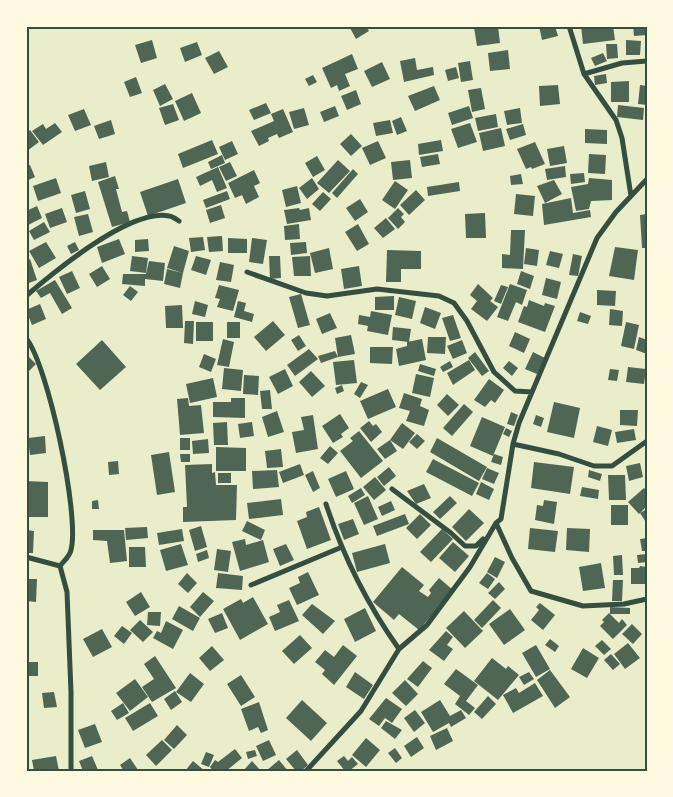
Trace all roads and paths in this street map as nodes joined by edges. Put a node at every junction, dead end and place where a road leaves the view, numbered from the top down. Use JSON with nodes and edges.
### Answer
{"nodes":[{"id":1,"x":569,"y":26,"type":"edge"},
{"id":2,"x":647,"y":61,"type":"edge"},
{"id":3,"x":584,"y":74,"type":"junction"},
{"id":4,"x":647,"y":179,"type":"edge"},
{"id":5,"x":631,"y":196,"type":"junction"},
{"id":6,"x":179,"y":221,"type":"dead end"},
{"id":7,"x":247,"y":272,"type":"dead end"},
{"id":8,"x":26,"y":296,"type":"edge"},
{"id":9,"x":26,"y":338,"type":"edge"},
{"id":10,"x":532,"y":392,"type":"junction"},
{"id":11,"x":647,"y":441,"type":"edge"},
{"id":12,"x":513,"y":444,"type":"junction"},
{"id":13,"x":392,"y":488,"type":"dead end"},
{"id":14,"x":326,"y":504,"type":"dead end"},
{"id":15,"x":502,"y":511,"type":"junction"},
{"id":16,"x":496,"y":523,"type":"junction"},
{"id":17,"x":342,"y":547,"type":"junction"},
{"id":18,"x":26,"y":557,"type":"edge"},
{"id":19,"x":60,"y":566,"type":"junction"},
{"id":20,"x":251,"y":584,"type":"dead end"},
{"id":21,"x":647,"y":598,"type":"edge"},
{"id":22,"x":399,"y":649,"type":"junction"},
{"id":23,"x":71,"y":771,"type":"edge"},
{"id":24,"x":306,"y":771,"type":"edge"}],
"edges":[{"from":1,"to":3,"type":"street"},
{"from":2,"to":3,"type":"street"},
{"from":3,"to":5,"type":"street"},
{"from":4,"to":5,"type":"street"},
{"from":5,"to":10,"type":"street"},
{"from":6,"to":8,"type":"street"},
{"from":7,"to":10,"type":"street"},
{"from":9,"to":19,"type":"street"},
{"from":10,"to":12,"type":"street"},
{"from":11,"to":12,"type":"street"},
{"from":12,"to":15,"type":"street"},
{"from":13,"to":15,"type":"street"},
{"from":14,"to":17,"type":"street"},
{"from":15,"to":16,"type":"street"},
{"from":16,"to":21,"type":"street"},
{"from":16,"to":22,"type":"street"},
{"from":17,"to":20,"type":"street"},
{"from":17,"to":22,"type":"street"},
{"from":18,"to":19,"type":"street"},
{"from":19,"to":23,"type":"street"},
{"from":22,"to":24,"type":"street"}]}
